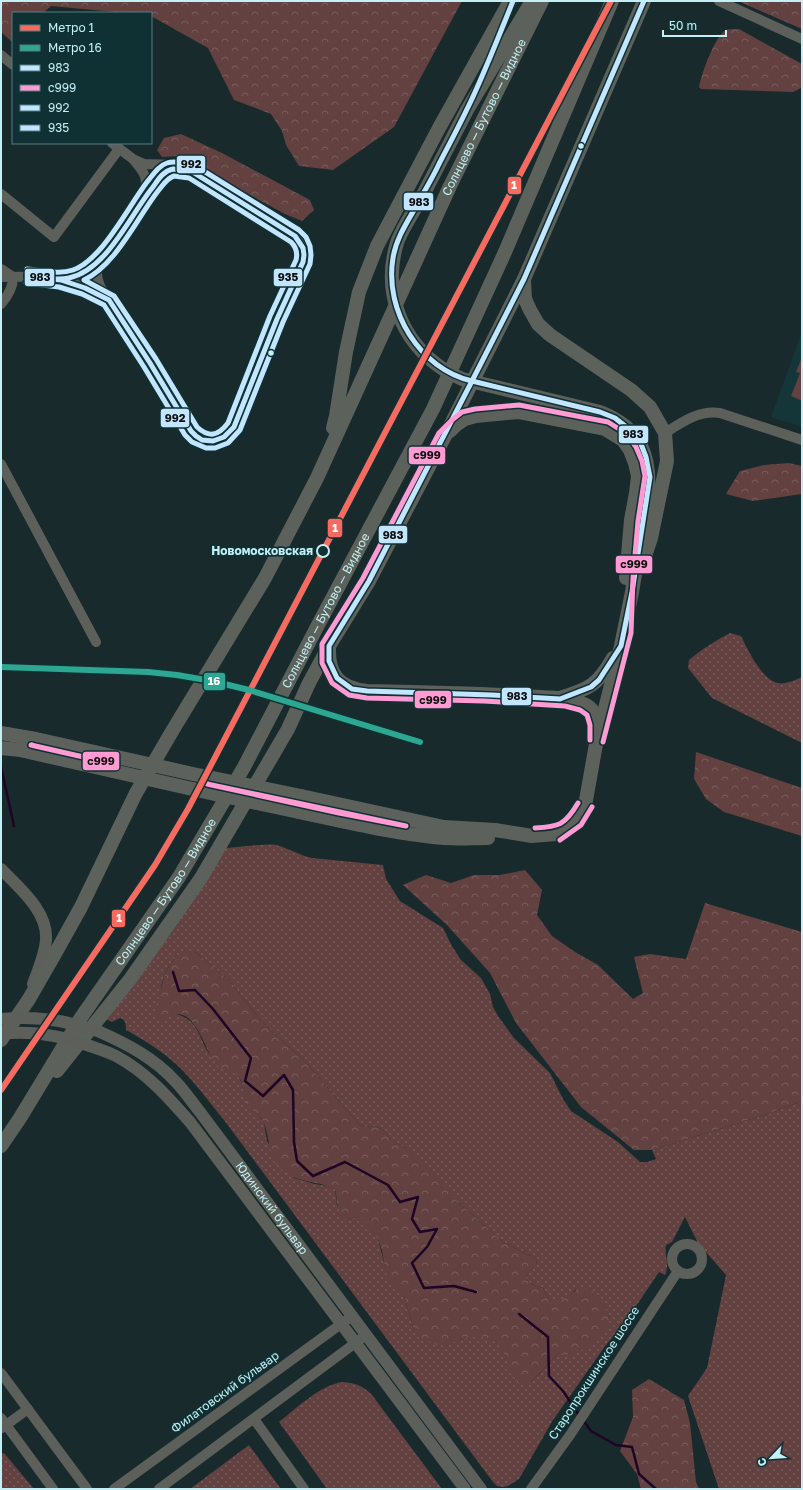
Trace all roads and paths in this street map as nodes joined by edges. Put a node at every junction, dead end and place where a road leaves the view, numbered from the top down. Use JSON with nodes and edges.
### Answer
{"nodes":[{"id":1,"x":510,"y":1,"type":"edge"},
{"id":2,"x":513,"y":1,"type":"edge"},
{"id":3,"x":532,"y":1,"type":"edge"},
{"id":4,"x":542,"y":1,"type":"edge"},
{"id":5,"x":612,"y":1,"type":"edge"},
{"id":6,"x":644,"y":1,"type":"edge"},
{"id":7,"x":719,"y":1,"type":"edge"},
{"id":8,"x":802,"y":39,"type":"edge"},
{"id":9,"x":1,"y":55,"type":"edge"},
{"id":10,"x":12,"y":64,"type":"edge"},
{"id":11,"x":467,"y":110,"type":"junction"},
{"id":12,"x":116,"y":146,"type":"edge"},
{"id":13,"x":132,"y":158,"type":"junction"},
{"id":14,"x":191,"y":171,"type":"junction"},
{"id":15,"x":1,"y":194,"type":"edge"},
{"id":16,"x":144,"y":197,"type":"junction"},
{"id":17,"x":100,"y":260,"type":"junction"},
{"id":18,"x":1,"y":269,"type":"edge"},
{"id":19,"x":1,"y":277,"type":"edge"},
{"id":20,"x":13,"y":277,"type":"junction"},
{"id":21,"x":524,"y":279,"type":"junction"},
{"id":22,"x":62,"y":280,"type":"junction"},
{"id":23,"x":109,"y":300,"type":"junction"},
{"id":24,"x":1,"y":304,"type":"edge"},
{"id":25,"x":665,"y":433,"type":"junction"},
{"id":26,"x":445,"y":436,"type":"junction"},
{"id":27,"x":802,"y":440,"type":"edge"},
{"id":28,"x":1,"y":464,"type":"edge"},
{"id":29,"x":317,"y":478,"type":"junction"},
{"id":30,"x":632,"y":592,"type":"junction"},
{"id":31,"x":624,"y":632,"type":"junction"},
{"id":32,"x":96,"y":642,"type":"dead end"},
{"id":33,"x":329,"y":646,"type":"junction"},
{"id":34,"x":621,"y":646,"type":"junction"},
{"id":35,"x":560,"y":699,"type":"junction"},
{"id":36,"x":1,"y":733,"type":"edge"},
{"id":37,"x":597,"y":738,"type":"junction"},
{"id":38,"x":1,"y":748,"type":"edge"},
{"id":39,"x":532,"y":836,"type":"junction"},
{"id":40,"x":1,"y":869,"type":"edge"},
{"id":41,"x":29,"y":999,"type":"junction"},
{"id":42,"x":1,"y":1019,"type":"edge"},
{"id":43,"x":1,"y":1034,"type":"edge"},
{"id":44,"x":1,"y":1040,"type":"edge"},
{"id":45,"x":20,"y":1118,"type":"junction"},
{"id":46,"x":1,"y":1146,"type":"edge"},
{"id":47,"x":678,"y":1271,"type":"dead end"},
{"id":48,"x":352,"y":1316,"type":"junction"},
{"id":49,"x":341,"y":1324,"type":"junction"},
{"id":50,"x":366,"y":1336,"type":"junction"},
{"id":51,"x":356,"y":1343,"type":"junction"},
{"id":52,"x":1,"y":1373,"type":"edge"},
{"id":53,"x":28,"y":1409,"type":"junction"},
{"id":54,"x":254,"y":1419,"type":"junction"},
{"id":55,"x":3,"y":1424,"type":"edge"},
{"id":56,"x":53,"y":1489,"type":"edge"},
{"id":57,"x":87,"y":1489,"type":"edge"},
{"id":58,"x":114,"y":1489,"type":"edge"},
{"id":59,"x":159,"y":1489,"type":"edge"},
{"id":60,"x":304,"y":1489,"type":"edge"},
{"id":61,"x":465,"y":1489,"type":"edge"},
{"id":62,"x":481,"y":1489,"type":"edge"},
{"id":63,"x":531,"y":1489,"type":"edge"}],
"edges":[{"from":1,"to":29,"type":"main road"},
{"from":2,"to":11,"type":"main road"},
{"from":3,"to":11,"type":"main road"},
{"from":4,"to":29,"type":"main road","name":"Солнцево — Бутово — Видное"},
{"from":5,"to":45,"type":"main road","name":"Солнцево — Бутово — Видное"},
{"from":6,"to":21,"type":"main road"},
{"from":7,"to":8,"type":"street"},
{"from":9,"to":10,"type":"street"},
{"from":11,"to":30,"type":"main road","bridge":true},
{"from":12,"to":13,"type":"street"},
{"from":12,"to":15,"type":"street"},
{"from":13,"to":14,"type":"street"},
{"from":13,"to":16,"type":"street"},
{"from":14,"to":16,"type":"street"},
{"from":14,"to":23,"type":"street"},
{"from":16,"to":17,"type":"street"},
{"from":17,"to":22,"type":"street"},
{"from":17,"to":23,"type":"street"},
{"from":18,"to":20,"type":"street"},
{"from":19,"to":20,"type":"street"},
{"from":20,"to":22,"type":"street"},
{"from":20,"to":24,"type":"street"},
{"from":21,"to":25,"type":"main road"},
{"from":21,"to":26,"type":"main road"},
{"from":22,"to":23,"type":"street"},
{"from":25,"to":27,"type":"street"},
{"from":25,"to":30,"type":"main road"},
{"from":26,"to":31,"type":"main road"},
{"from":26,"to":33,"type":"main road"},
{"from":28,"to":32,"type":"street"},
{"from":29,"to":41,"type":"main road","name":"Солнцево — Бутово — Видное"},
{"from":30,"to":31,"type":"main road"},
{"from":31,"to":34,"type":"main road"},
{"from":33,"to":35,"type":"main road"},
{"from":33,"to":45,"type":"main road"},
{"from":34,"to":35,"type":"main road"},
{"from":34,"to":37,"type":"main road"},
{"from":35,"to":37,"type":"main road"},
{"from":36,"to":39,"type":"main road","bridge":true},
{"from":37,"to":39,"type":"main road"},
{"from":38,"to":39,"type":"main road","bridge":true},
{"from":40,"to":41,"type":"street"},
{"from":41,"to":44,"type":"main road","name":"Солнцево — Бутово — Видное"},
{"from":42,"to":48,"type":"street","name":"Юдинский бульвар","bridge":true},
{"from":43,"to":49,"type":"street","name":"Юдинский бульвар","bridge":true},
{"from":45,"to":46,"type":"main road","name":"Солнцево — Бутово — Видное"},
{"from":47,"to":63,"type":"street","name":"Старопрокшинское шоссе"},
{"from":48,"to":49,"type":"street","name":"Филатовский бульвар"},
{"from":48,"to":50,"type":"street","name":"Юдинский бульвар"},
{"from":49,"to":51,"type":"street","name":"Юдинский бульвар"},
{"from":49,"to":58,"type":"street","name":"Филатовский бульвар"},
{"from":50,"to":51,"type":"street"},
{"from":50,"to":62,"type":"street","name":"Юдинский бульвар"},
{"from":51,"to":54,"type":"street"},
{"from":51,"to":61,"type":"street","name":"Юдинский бульвар"},
{"from":52,"to":53,"type":"street"},
{"from":53,"to":55,"type":"street"},
{"from":53,"to":57,"type":"street"},
{"from":54,"to":59,"type":"street"},
{"from":54,"to":60,"type":"street"},
{"from":55,"to":56,"type":"street"}]}
